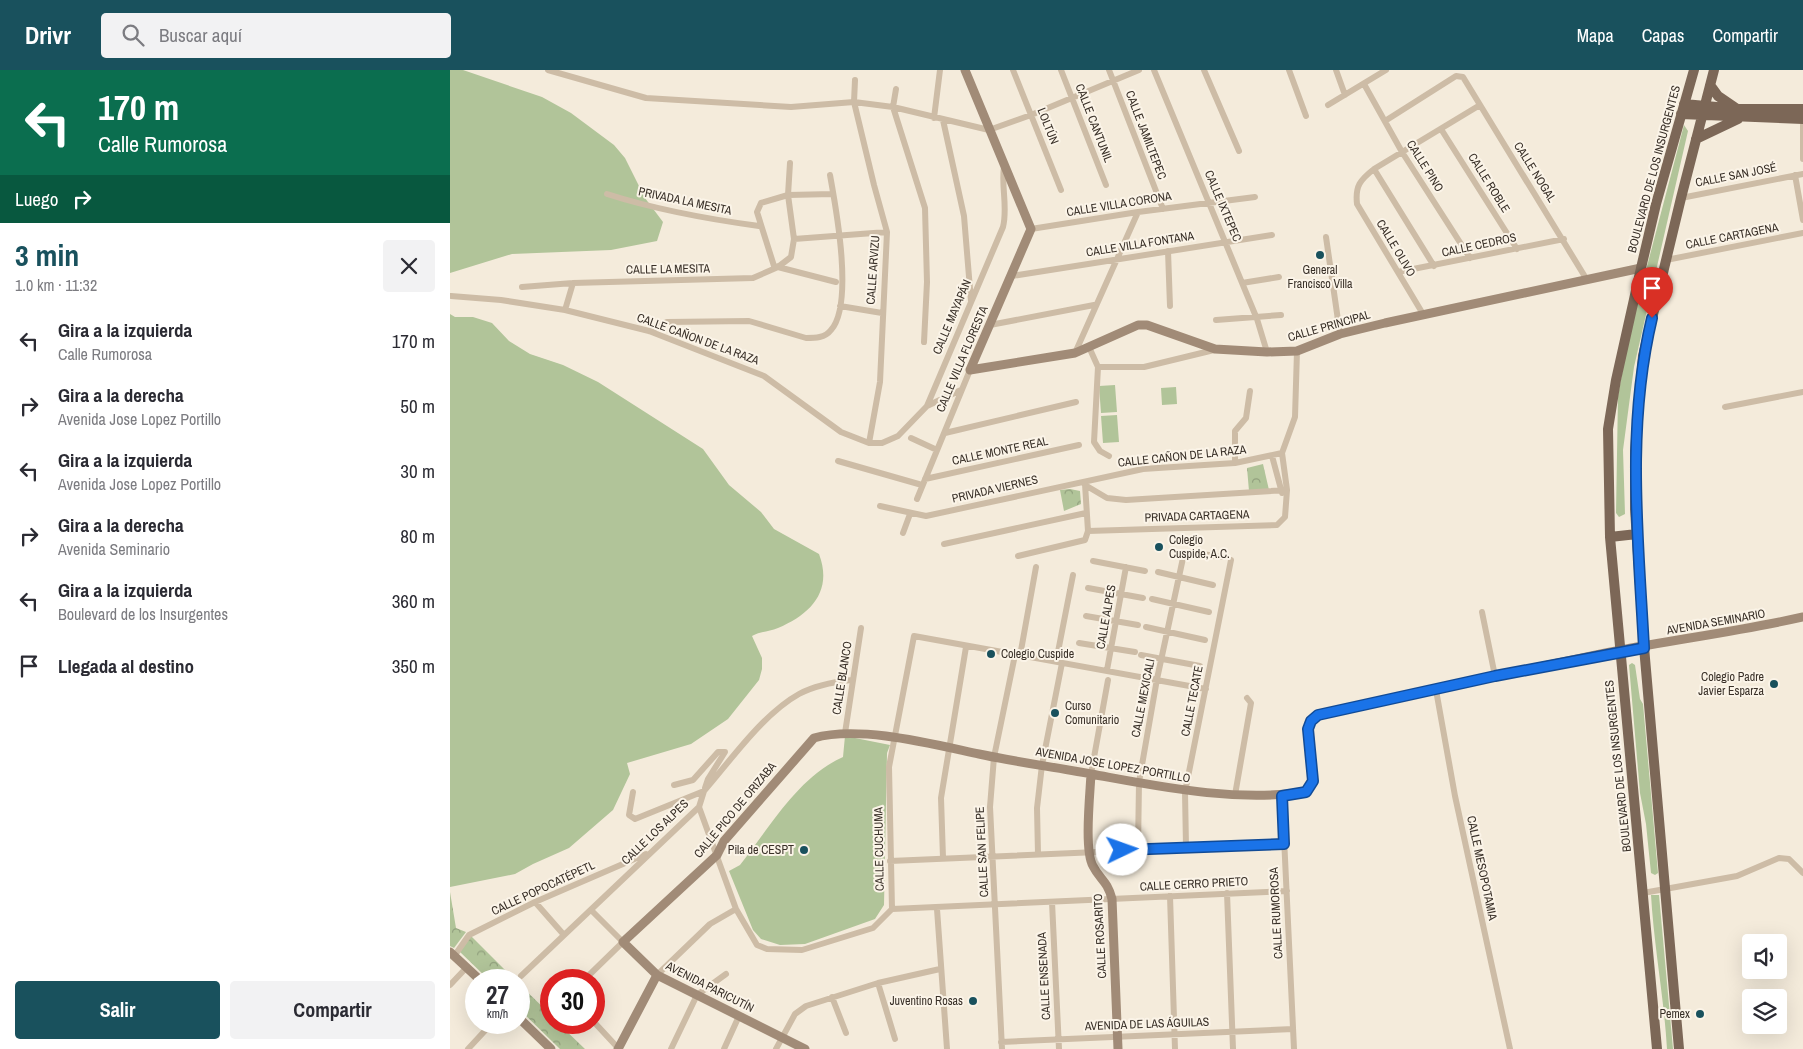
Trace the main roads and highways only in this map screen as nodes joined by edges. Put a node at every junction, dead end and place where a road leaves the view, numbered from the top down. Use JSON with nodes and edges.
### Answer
{"nodes":[{"id":1,"x":1694,"y":70,"type":"edge"},
{"id":2,"x":1714,"y":70,"type":"edge"},
{"id":3,"x":1710,"y":85,"type":"junction"},
{"id":4,"x":1683,"y":109,"type":"junction"},
{"id":5,"x":1803,"y":109,"type":"edge"},
{"id":6,"x":1704,"y":112,"type":"junction"},
{"id":7,"x":1739,"y":113,"type":"junction"},
{"id":8,"x":1803,"y":119,"type":"edge"},
{"id":9,"x":1696,"y":139,"type":"junction"},
{"id":10,"x":1637,"y":534,"type":"junction"},
{"id":11,"x":1610,"y":537,"type":"junction"},
{"id":12,"x":1657,"y":1049,"type":"edge"},
{"id":13,"x":1679,"y":1049,"type":"edge"}],
"edges":[{"from":1,"to":4,"type":"main road","name":"BOULEVARD DE LOS INSURGENTES"},
{"from":2,"to":3,"type":"main road"},
{"from":3,"to":6,"type":"main road"},
{"from":3,"to":7,"type":"main road"},
{"from":4,"to":6,"type":"main road"},
{"from":4,"to":11,"type":"main road","name":"BOULEVARD DE LOS INSURGENTES"},
{"from":5,"to":7,"type":"main road"},
{"from":6,"to":7,"type":"main road"},
{"from":6,"to":9,"type":"main road"},
{"from":7,"to":8,"type":"main road"},
{"from":7,"to":9,"type":"main road"},
{"from":9,"to":10,"type":"main road"},
{"from":10,"to":11,"type":"main road"},
{"from":10,"to":13,"type":"main road"},
{"from":11,"to":12,"type":"main road","name":"BOULEVARD DE LOS INSURGENTES"}]}
